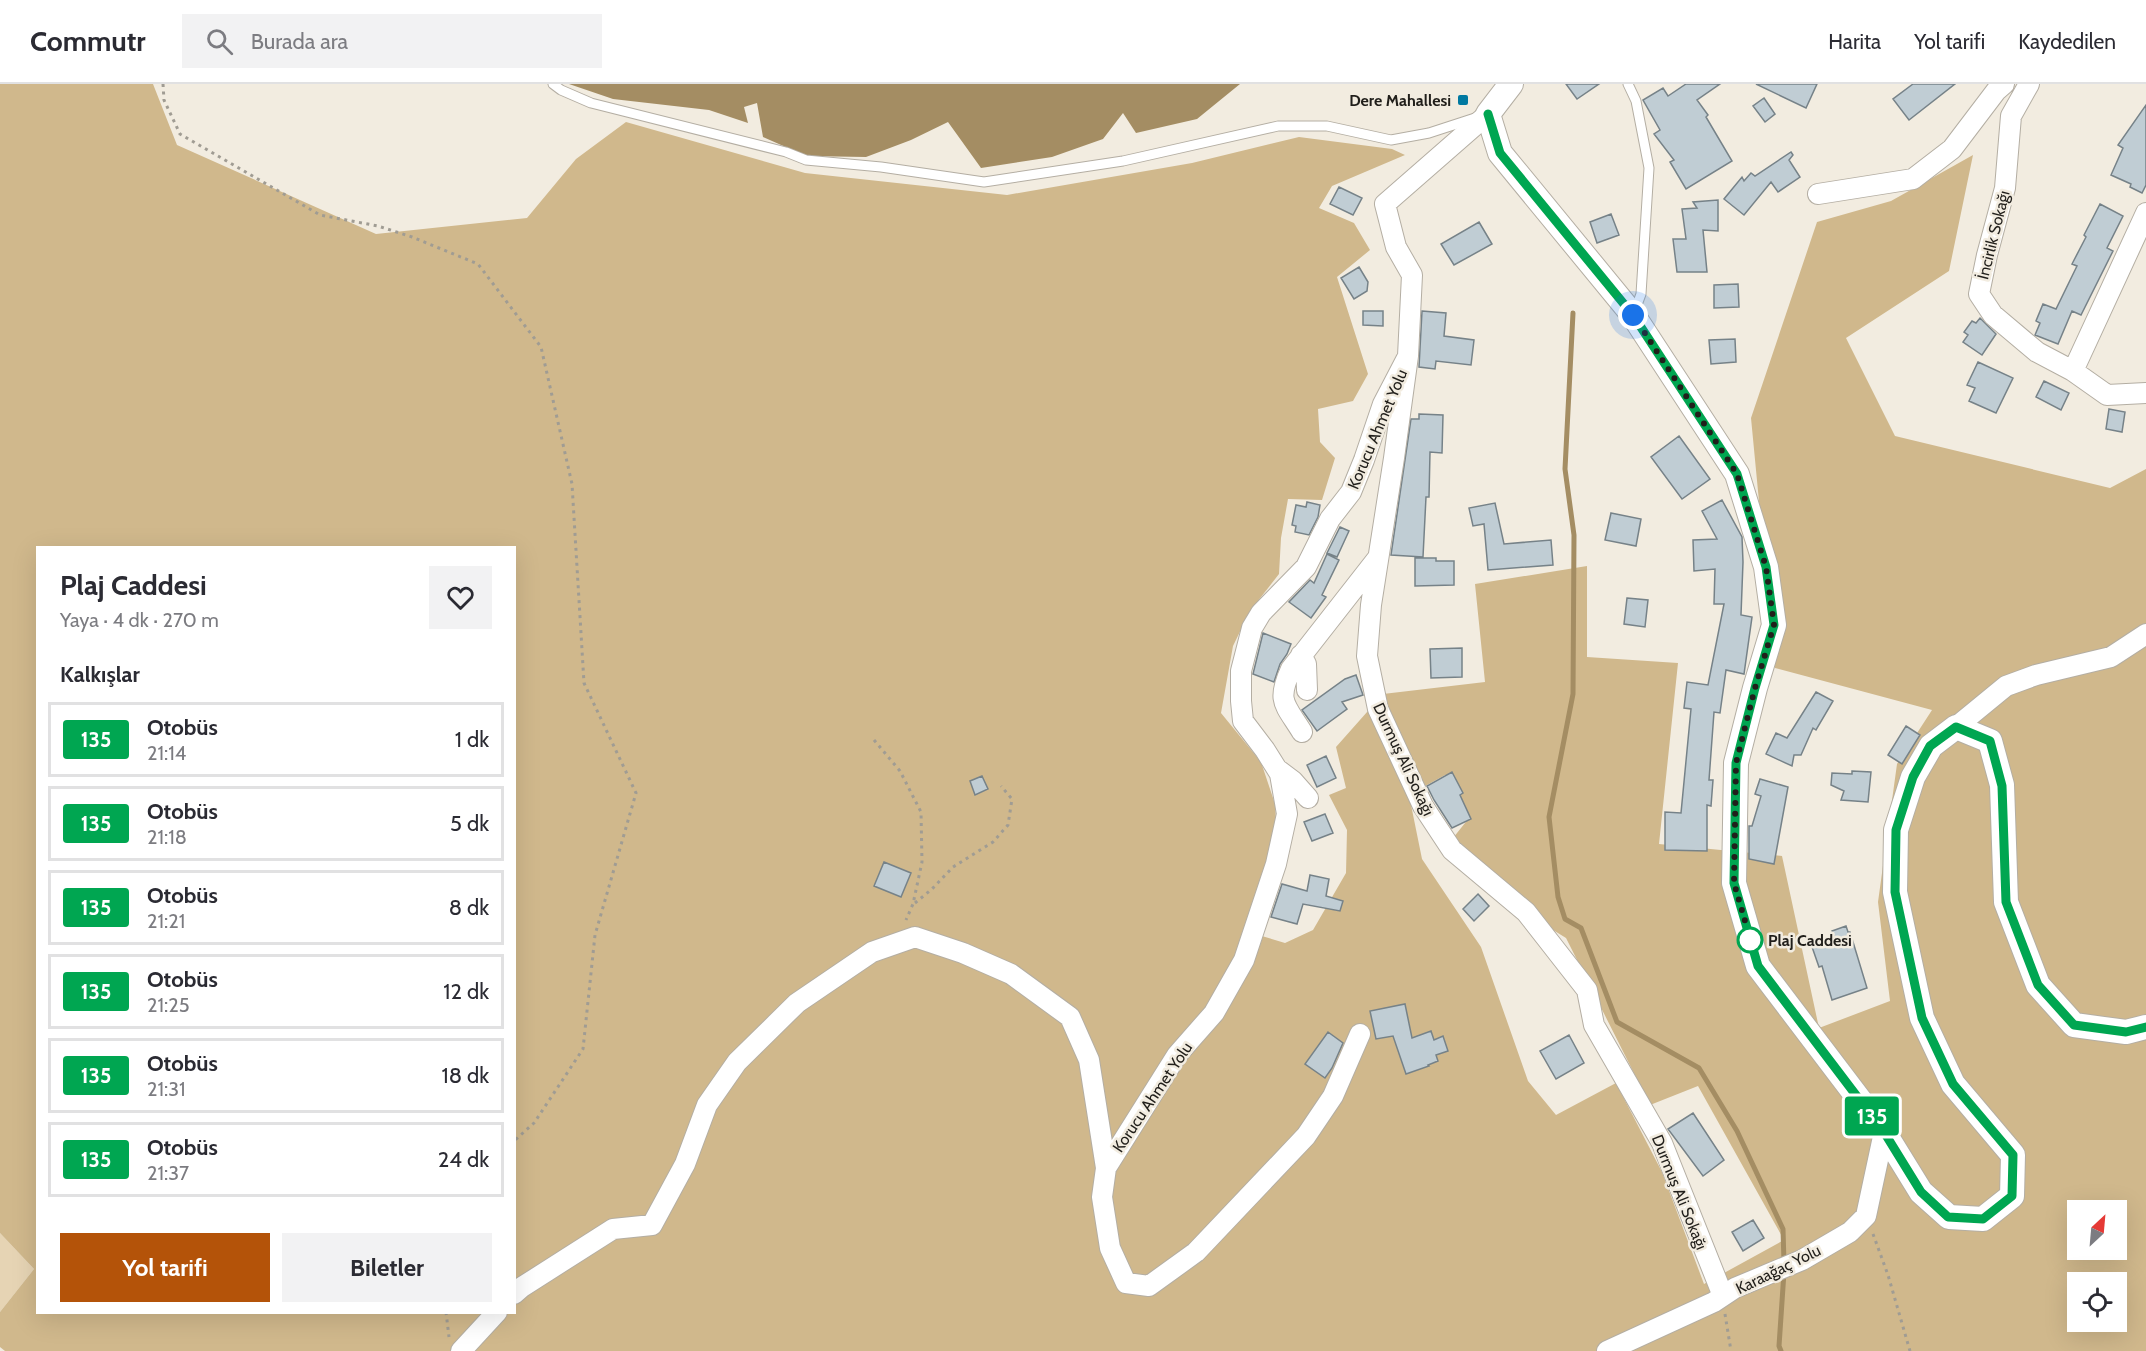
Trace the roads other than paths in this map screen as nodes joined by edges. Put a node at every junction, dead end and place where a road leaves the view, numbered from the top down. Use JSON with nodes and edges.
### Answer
{"nodes":[{"id":1,"x":553,"y":84,"type":"edge"},
{"id":2,"x":1511,"y":84,"type":"edge"},
{"id":3,"x":1628,"y":84,"type":"edge"},
{"id":4,"x":2004,"y":84,"type":"edge"},
{"id":5,"x":2029,"y":84,"type":"edge"},
{"id":6,"x":1488,"y":114,"type":"junction"},
{"id":7,"x":1818,"y":194,"type":"dead end"},
{"id":8,"x":2146,"y":213,"type":"edge"},
{"id":9,"x":1633,"y":315,"type":"junction"},
{"id":10,"x":1408,"y":356,"type":"junction"},
{"id":11,"x":2073,"y":370,"type":"junction"},
{"id":12,"x":2146,"y":393,"type":"edge"},
{"id":13,"x":1378,"y":557,"type":"junction"},
{"id":14,"x":2146,"y":634,"type":"edge"},
{"id":15,"x":1301,"y":655,"type":"junction"},
{"id":16,"x":1306,"y":690,"type":"dead end"},
{"id":17,"x":1956,"y":727,"type":"junction"},
{"id":18,"x":1302,"y":732,"type":"dead end"},
{"id":19,"x":1277,"y":770,"type":"junction"},
{"id":20,"x":1308,"y":798,"type":"dead end"},
{"id":21,"x":2146,"y":1027,"type":"edge"},
{"id":22,"x":1360,"y":1034,"type":"dead end"},
{"id":23,"x":1884,"y":1132,"type":"junction"},
{"id":24,"x":1106,"y":1168,"type":"junction"},
{"id":25,"x":516,"y":1292,"type":"edge"},
{"id":26,"x":1729,"y":1292,"type":"junction"},
{"id":27,"x":495,"y":1314,"type":"edge"},
{"id":28,"x":455,"y":1346,"type":"edge"},
{"id":29,"x":1607,"y":1351,"type":"edge"}],
"edges":[{"from":1,"to":6,"type":"lane"},
{"from":2,"to":6,"type":"street"},
{"from":3,"to":9,"type":"lane"},
{"from":4,"to":7,"type":"street"},
{"from":5,"to":11,"type":"street","name":"İncirlik Sokağı"},
{"from":6,"to":9,"type":"street"},
{"from":6,"to":10,"type":"street","name":"Durmuş Ali Sokağı"},
{"from":8,"to":11,"type":"street"},
{"from":9,"to":23,"type":"street"},
{"from":10,"to":13,"type":"street","name":"Durmuş Ali Sokağı"},
{"from":10,"to":19,"type":"street","name":"Korucu Ahmet Yolu"},
{"from":11,"to":12,"type":"street","name":"İncirlik Sokağı"},
{"from":13,"to":15,"type":"street"},
{"from":13,"to":26,"type":"street","name":"Durmuş Ali Sokağı"},
{"from":14,"to":17,"type":"street"},
{"from":15,"to":16,"type":"street"},
{"from":15,"to":18,"type":"street"},
{"from":17,"to":21,"type":"street"},
{"from":17,"to":23,"type":"street"},
{"from":19,"to":20,"type":"street"},
{"from":19,"to":24,"type":"street","name":"Korucu Ahmet Yolu"},
{"from":22,"to":24,"type":"street"},
{"from":23,"to":26,"type":"street","name":"Karaağaç Yolu"},
{"from":24,"to":25,"type":"street","name":"Korucu Ahmet Yolu"},
{"from":26,"to":29,"type":"street","name":"Karaağaç Yolu"},
{"from":27,"to":28,"type":"street"}]}
